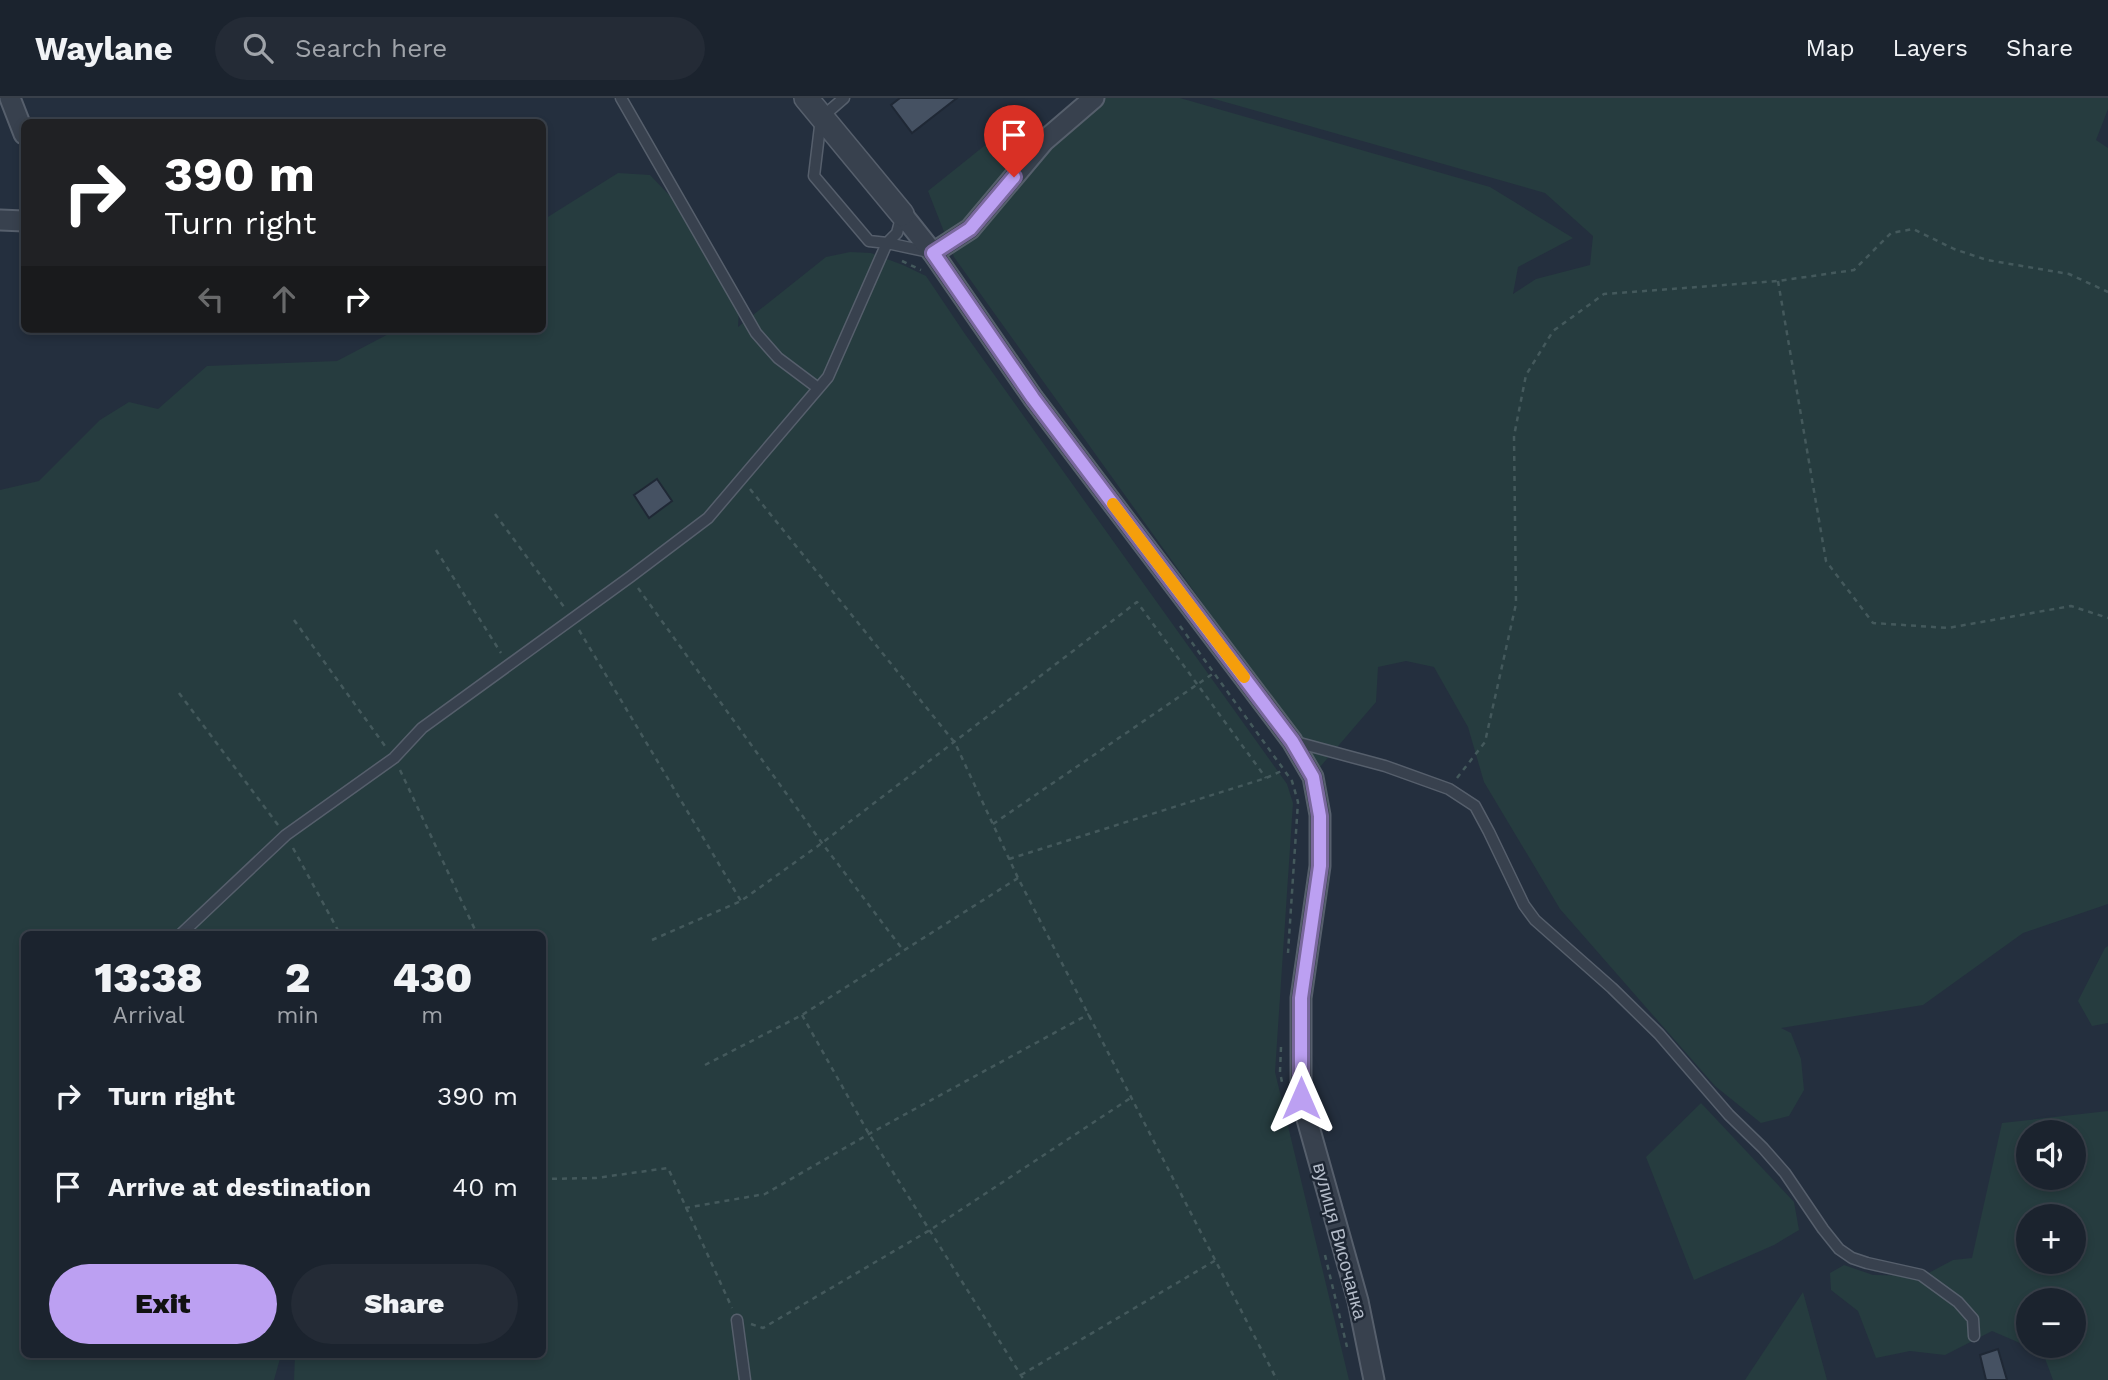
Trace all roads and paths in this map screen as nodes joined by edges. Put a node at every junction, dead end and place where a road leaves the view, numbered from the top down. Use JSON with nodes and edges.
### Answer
{"nodes":[{"id":1,"x":10,"y":98,"type":"edge"},
{"id":2,"x":621,"y":98,"type":"edge"},
{"id":3,"x":806,"y":98,"type":"edge"},
{"id":4,"x":844,"y":98,"type":"edge"},
{"id":5,"x":1094,"y":98,"type":"edge"},
{"id":6,"x":821,"y":118,"type":"junction"},
{"id":7,"x":21,"y":126,"type":"edge"},
{"id":8,"x":902,"y":214,"type":"junction"},
{"id":9,"x":0,"y":220,"type":"edge"},
{"id":10,"x":21,"y":221,"type":"edge"},
{"id":11,"x":887,"y":243,"type":"junction"},
{"id":12,"x":933,"y":253,"type":"junction"},
{"id":13,"x":882,"y":254,"type":"junction"},
{"id":14,"x":929,"y":274,"type":"dead end"},
{"id":15,"x":1778,"y":281,"type":"junction"},
{"id":16,"x":2108,"y":292,"type":"edge"},
{"id":17,"x":818,"y":388,"type":"junction"},
{"id":18,"x":742,"y":478,"type":"junction"},
{"id":19,"x":495,"y":514,"type":"dead end"},
{"id":20,"x":436,"y":550,"type":"dead end"},
{"id":21,"x":630,"y":577,"type":"junction"},
{"id":22,"x":572,"y":618,"type":"junction"},
{"id":23,"x":1174,"y":618,"type":"dead end"},
{"id":24,"x":2108,"y":618,"type":"edge"},
{"id":25,"x":508,"y":665,"type":"junction"},
{"id":26,"x":1214,"y":673,"type":"junction"},
{"id":27,"x":1198,"y":684,"type":"junction"},
{"id":28,"x":179,"y":693,"type":"dead end"},
{"id":29,"x":1292,"y":741,"type":"junction"},
{"id":30,"x":955,"y":743,"type":"junction"},
{"id":31,"x":1284,"y":770,"type":"junction"},
{"id":32,"x":1266,"y":778,"type":"junction"},
{"id":33,"x":1449,"y":789,"type":"junction"},
{"id":34,"x":992,"y":824,"type":"junction"},
{"id":35,"x":286,"y":835,"type":"junction"},
{"id":36,"x":822,"y":843,"type":"junction"},
{"id":37,"x":1009,"y":859,"type":"junction"},
{"id":38,"x":1018,"y":878,"type":"junction"},
{"id":39,"x":741,"y":901,"type":"junction"},
{"id":40,"x":184,"y":931,"type":"edge"},
{"id":41,"x":338,"y":931,"type":"edge"},
{"id":42,"x":652,"y":940,"type":"dead end"},
{"id":43,"x":903,"y":950,"type":"junction"},
{"id":44,"x":1287,"y":964,"type":"dead end"},
{"id":45,"x":1089,"y":1014,"type":"junction"},
{"id":46,"x":802,"y":1015,"type":"junction"},
{"id":47,"x":1282,"y":1045,"type":"dead end"},
{"id":48,"x":705,"y":1065,"type":"dead end"},
{"id":49,"x":1283,"y":1085,"type":"dead end"},
{"id":50,"x":1132,"y":1097,"type":"junction"},
{"id":51,"x":869,"y":1133,"type":"junction"},
{"id":52,"x":546,"y":1179,"type":"edge"},
{"id":53,"x":685,"y":1208,"type":"junction"},
{"id":54,"x":930,"y":1230,"type":"junction"},
{"id":55,"x":1322,"y":1246,"type":"dead end"},
{"id":56,"x":1216,"y":1260,"type":"junction"},
{"id":57,"x":737,"y":1320,"type":"junction"},
{"id":58,"x":1974,"y":1336,"type":"dead end"},
{"id":59,"x":1349,"y":1353,"type":"dead end"},
{"id":60,"x":1021,"y":1375,"type":"junction"},
{"id":61,"x":745,"y":1380,"type":"edge"},
{"id":62,"x":1024,"y":1380,"type":"edge"},
{"id":63,"x":1277,"y":1380,"type":"edge"},
{"id":64,"x":1374,"y":1380,"type":"edge"}],
"edges":[{"from":1,"to":7,"type":"street"},
{"from":2,"to":17,"type":"lane"},
{"from":3,"to":6,"type":"street","name":"вулиця Височанка"},
{"from":4,"to":6,"type":"lane"},
{"from":5,"to":12,"type":"street"},
{"from":6,"to":8,"type":"street","name":"вулиця Височанка"},
{"from":6,"to":11,"type":"lane"},
{"from":8,"to":11,"type":"lane"},
{"from":8,"to":12,"type":"street","name":"вулиця Височанка"},
{"from":9,"to":10,"type":"street"},
{"from":11,"to":12,"type":"lane"},
{"from":11,"to":13,"type":"lane"},
{"from":12,"to":29,"type":"street","name":"вулиця Височанка"},
{"from":13,"to":14,"type":"path"},
{"from":13,"to":17,"type":"lane"},
{"from":15,"to":16,"type":"path"},
{"from":15,"to":24,"type":"path"},
{"from":15,"to":33,"type":"path"},
{"from":17,"to":18,"type":"lane"},
{"from":18,"to":21,"type":"lane"},
{"from":18,"to":30,"type":"path"},
{"from":19,"to":22,"type":"path"},
{"from":20,"to":25,"type":"path"},
{"from":21,"to":22,"type":"lane"},
{"from":21,"to":36,"type":"path"},
{"from":22,"to":25,"type":"lane"},
{"from":22,"to":39,"type":"path"},
{"from":23,"to":26,"type":"path"},
{"from":25,"to":35,"type":"lane"},
{"from":26,"to":27,"type":"path"},
{"from":26,"to":31,"type":"path"},
{"from":27,"to":30,"type":"path"},
{"from":27,"to":32,"type":"path"},
{"from":27,"to":34,"type":"path"},
{"from":28,"to":35,"type":"path"},
{"from":29,"to":33,"type":"lane"},
{"from":29,"to":64,"type":"street","name":"вулиця Височанка"},
{"from":30,"to":34,"type":"path"},
{"from":30,"to":36,"type":"path"},
{"from":31,"to":32,"type":"path"},
{"from":31,"to":44,"type":"path"},
{"from":32,"to":37,"type":"path"},
{"from":33,"to":58,"type":"lane"},
{"from":34,"to":37,"type":"path"},
{"from":35,"to":40,"type":"lane"},
{"from":35,"to":41,"type":"path"},
{"from":36,"to":39,"type":"path"},
{"from":36,"to":43,"type":"path"},
{"from":37,"to":38,"type":"path"},
{"from":38,"to":43,"type":"path"},
{"from":38,"to":45,"type":"path"},
{"from":39,"to":42,"type":"path"},
{"from":43,"to":46,"type":"path"},
{"from":45,"to":50,"type":"path"},
{"from":45,"to":51,"type":"path"},
{"from":46,"to":48,"type":"path"},
{"from":46,"to":51,"type":"path"},
{"from":47,"to":49,"type":"path"},
{"from":50,"to":54,"type":"path"},
{"from":50,"to":56,"type":"path"},
{"from":51,"to":53,"type":"path"},
{"from":51,"to":54,"type":"path"},
{"from":52,"to":53,"type":"path"},
{"from":53,"to":57,"type":"path"},
{"from":54,"to":57,"type":"path"},
{"from":54,"to":60,"type":"path"},
{"from":55,"to":59,"type":"path"},
{"from":56,"to":60,"type":"path"},
{"from":56,"to":63,"type":"path"},
{"from":57,"to":61,"type":"lane"},
{"from":60,"to":62,"type":"path"}]}
